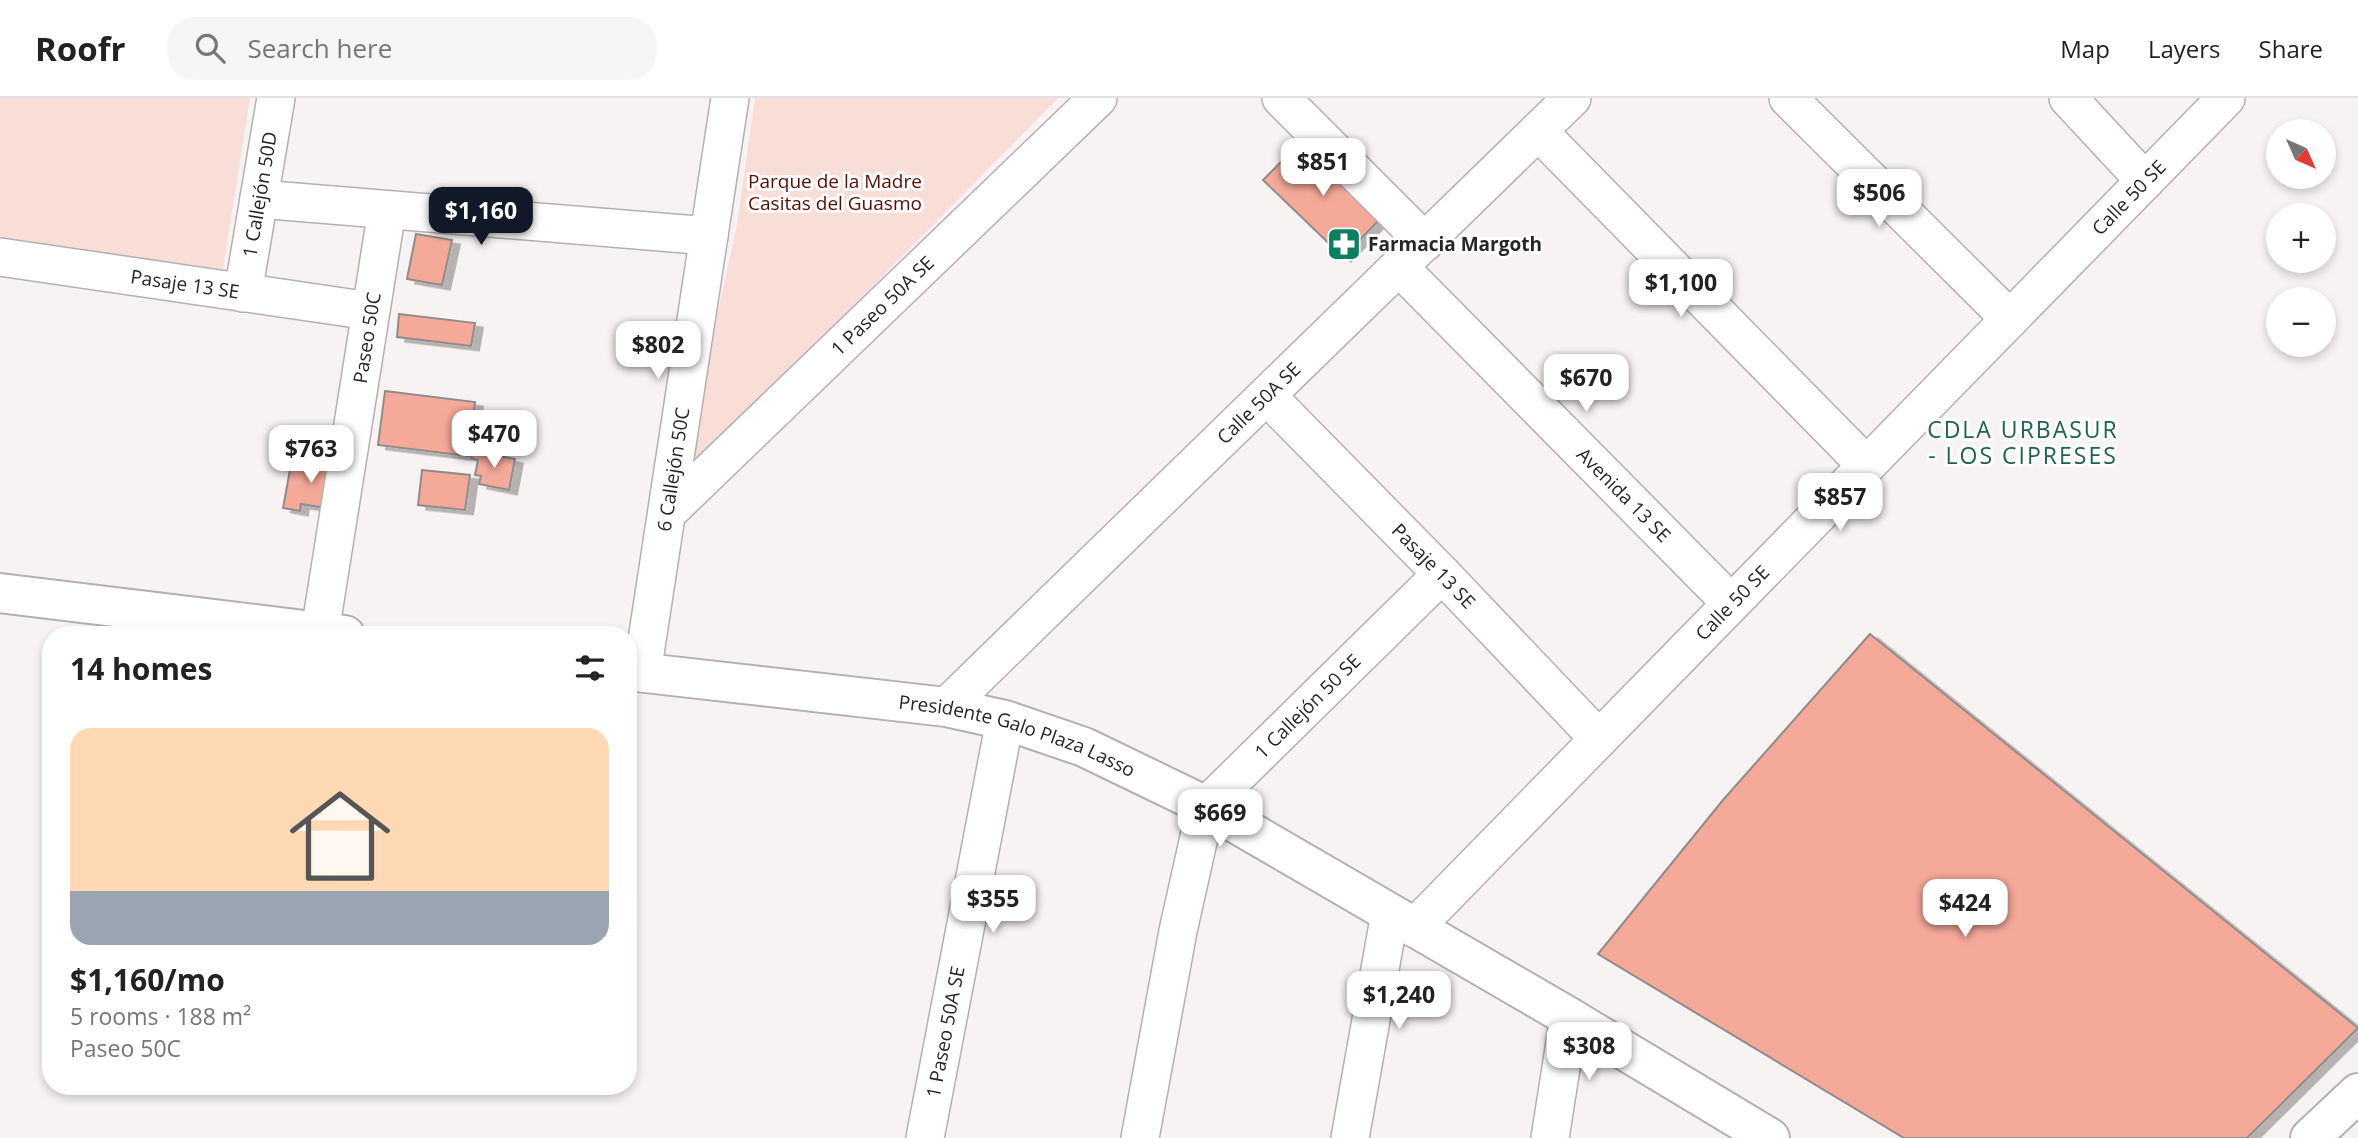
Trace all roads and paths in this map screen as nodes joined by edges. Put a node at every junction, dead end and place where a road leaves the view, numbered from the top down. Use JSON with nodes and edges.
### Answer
{"nodes":[{"id":1,"x":276,"y":98,"type":"edge"},
{"id":2,"x":730,"y":98,"type":"edge"},
{"id":3,"x":1098,"y":98,"type":"edge"},
{"id":4,"x":1280,"y":98,"type":"edge"},
{"id":5,"x":1572,"y":98,"type":"edge"},
{"id":6,"x":1788,"y":98,"type":"edge"},
{"id":7,"x":2068,"y":98,"type":"edge"},
{"id":8,"x":2226,"y":98,"type":"edge"},
{"id":9,"x":1538,"y":131,"type":"junction"},
{"id":10,"x":2145,"y":181,"type":"junction"},
{"id":11,"x":259,"y":199,"type":"junction"},
{"id":12,"x":387,"y":210,"type":"junction"},
{"id":13,"x":709,"y":236,"type":"junction"},
{"id":14,"x":1425,"y":242,"type":"junction"},
{"id":15,"x":0,"y":257,"type":"edge"},
{"id":16,"x":1399,"y":267,"type":"junction"},
{"id":17,"x":243,"y":293,"type":"junction"},
{"id":18,"x":370,"y":311,"type":"junction"},
{"id":19,"x":2010,"y":319,"type":"junction"},
{"id":20,"x":1267,"y":396,"type":"junction"},
{"id":21,"x":1866,"y":465,"type":"junction"},
{"id":22,"x":667,"y":513,"type":"junction"},
{"id":23,"x":1442,"y":574,"type":"junction"},
{"id":24,"x":0,"y":593,"type":"edge"},
{"id":25,"x":1731,"y":603,"type":"junction"},
{"id":26,"x":267,"y":626,"type":"edge"},
{"id":27,"x":333,"y":626,"type":"edge"},
{"id":28,"x":637,"y":662,"type":"edge"},
{"id":29,"x":637,"y":672,"type":"edge"},
{"id":30,"x":946,"y":707,"type":"junction"},
{"id":31,"x":1005,"y":720,"type":"junction"},
{"id":32,"x":1600,"y":738,"type":"junction"},
{"id":33,"x":1206,"y":806,"type":"junction"},
{"id":34,"x":1402,"y":921,"type":"junction"},
{"id":35,"x":1569,"y":1017,"type":"junction"},
{"id":36,"x":2358,"y":1093,"type":"edge"},
{"id":37,"x":1758,"y":1135,"type":"edge"},
{"id":38,"x":925,"y":1138,"type":"edge"},
{"id":39,"x":1140,"y":1138,"type":"edge"},
{"id":40,"x":1350,"y":1138,"type":"edge"},
{"id":41,"x":1550,"y":1138,"type":"edge"},
{"id":42,"x":2310,"y":1138,"type":"edge"}],
"edges":[{"from":1,"to":11,"type":"street","name":"1 Callejón 50D"},
{"from":2,"to":13,"type":"street","name":"6 Callejón 50C"},
{"from":3,"to":22,"type":"street","name":"1 Paseo 50A SE"},
{"from":4,"to":14,"type":"street"},
{"from":5,"to":9,"type":"street","name":"Calle 50A SE"},
{"from":6,"to":19,"type":"street"},
{"from":7,"to":10,"type":"street"},
{"from":8,"to":10,"type":"street","name":"Calle 50 SE"},
{"from":9,"to":14,"type":"street","name":"Calle 50A SE"},
{"from":9,"to":21,"type":"street"},
{"from":10,"to":19,"type":"street","name":"Calle 50 SE"},
{"from":11,"to":12,"type":"street"},
{"from":11,"to":17,"type":"street","name":"1 Callejón 50D"},
{"from":12,"to":13,"type":"street"},
{"from":12,"to":18,"type":"street","name":"Paseo 50C"},
{"from":13,"to":22,"type":"street","name":"6 Callejón 50C"},
{"from":14,"to":16,"type":"street","name":"Calle 50A SE"},
{"from":15,"to":17,"type":"street","name":"Pasaje 13 SE"},
{"from":16,"to":20,"type":"street","name":"Calle 50A SE"},
{"from":16,"to":25,"type":"street","name":"Avenida 13 SE"},
{"from":17,"to":18,"type":"street","name":"Pasaje 13 SE"},
{"from":18,"to":27,"type":"street","name":"Paseo 50C"},
{"from":19,"to":21,"type":"street","name":"Calle 50 SE"},
{"from":20,"to":23,"type":"street","name":"Pasaje 13 SE"},
{"from":20,"to":30,"type":"street","name":"Calle 50A SE"},
{"from":21,"to":25,"type":"street","name":"Calle 50 SE"},
{"from":22,"to":28,"type":"street","name":"6 Callejón 50C"},
{"from":23,"to":32,"type":"street","name":"Pasaje 13 SE"},
{"from":23,"to":33,"type":"street","name":"1 Callejón 50 SE"},
{"from":24,"to":26,"type":"street"},
{"from":25,"to":32,"type":"street","name":"Calle 50 SE"},
{"from":29,"to":30,"type":"street","name":"Presidente Galo Plaza Lasso"},
{"from":30,"to":31,"type":"street","name":"Presidente Galo Plaza Lasso"},
{"from":31,"to":33,"type":"street","name":"Presidente Galo Plaza Lasso"},
{"from":31,"to":38,"type":"street","name":"1 Paseo 50A SE"},
{"from":32,"to":34,"type":"street","name":"Calle 50 SE"},
{"from":33,"to":34,"type":"street","name":"Presidente Galo Plaza Lasso"},
{"from":33,"to":39,"type":"street"},
{"from":34,"to":35,"type":"street","name":"Presidente Galo Plaza Lasso"},
{"from":34,"to":40,"type":"street"},
{"from":35,"to":37,"type":"street","name":"Presidente Galo Plaza Lasso"},
{"from":35,"to":41,"type":"street"},
{"from":36,"to":42,"type":"street"}]}
